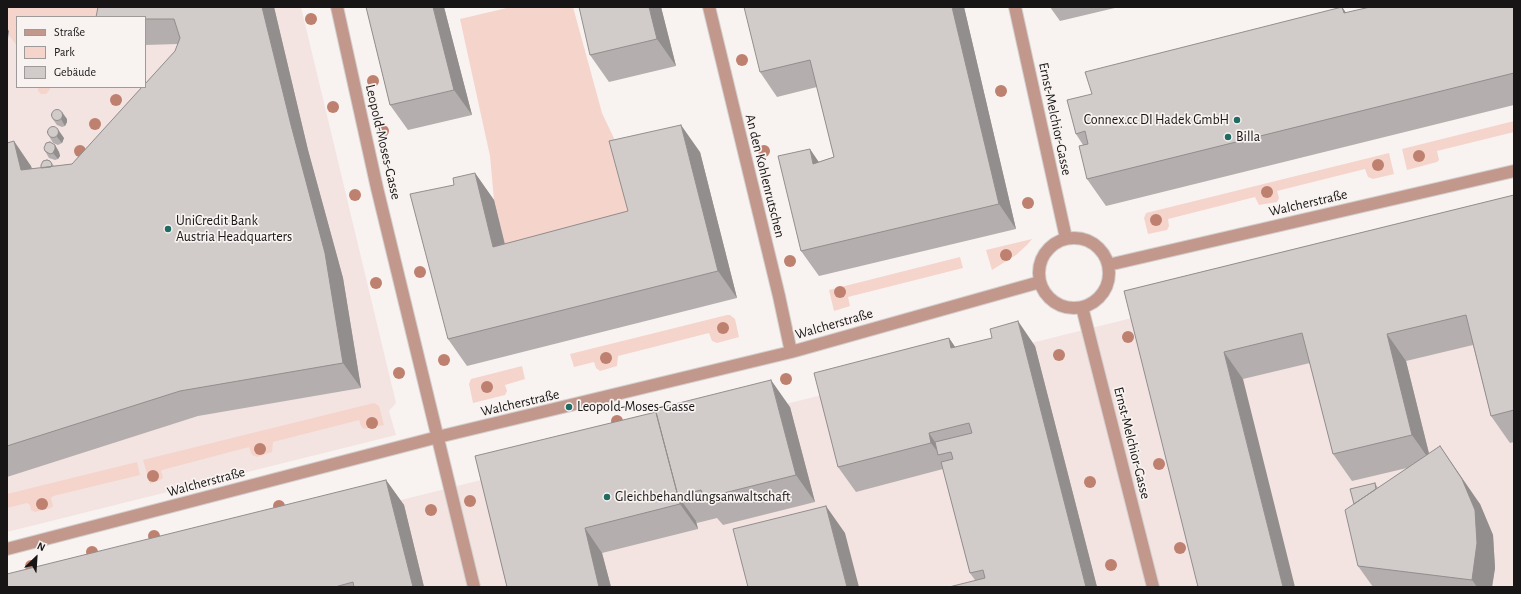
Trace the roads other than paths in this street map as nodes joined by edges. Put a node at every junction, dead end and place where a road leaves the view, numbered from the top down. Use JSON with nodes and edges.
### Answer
{"nodes":[{"id":1,"x":337,"y":7,"type":"edge"},
{"id":2,"x":708,"y":7,"type":"edge"},
{"id":3,"x":1015,"y":7,"type":"edge"},
{"id":4,"x":1514,"y":171,"type":"edge"},
{"id":5,"x":1066,"y":238,"type":"junction"},
{"id":6,"x":1108,"y":265,"type":"junction"},
{"id":7,"x":1040,"y":282,"type":"junction"},
{"id":8,"x":1082,"y":307,"type":"junction"},
{"id":9,"x":791,"y":352,"type":"junction"},
{"id":10,"x":438,"y":437,"type":"junction"},
{"id":11,"x":7,"y":549,"type":"edge"},
{"id":12,"x":474,"y":587,"type":"edge"},
{"id":13,"x":1153,"y":587,"type":"edge"}],
"edges":[{"from":1,"to":10,"type":"street","name":"Leopold-Moses-Gasse"},
{"from":2,"to":9,"type":"street","name":"An den Kohlenrutschen"},
{"from":3,"to":5,"type":"street","name":"Ernst-Melchior-Gasse"},
{"from":4,"to":6,"type":"street","name":"Walcherstraße"},
{"from":5,"to":6,"type":"street"},
{"from":5,"to":7,"type":"street"},
{"from":6,"to":8,"type":"street"},
{"from":7,"to":8,"type":"street"},
{"from":7,"to":9,"type":"street","name":"Walcherstraße"},
{"from":8,"to":13,"type":"street","name":"Ernst-Melchior-Gasse"},
{"from":9,"to":10,"type":"street","name":"Walcherstraße"},
{"from":10,"to":11,"type":"street","name":"Walcherstraße"},
{"from":10,"to":12,"type":"street","name":"Leopold-Moses-Gasse"}]}
